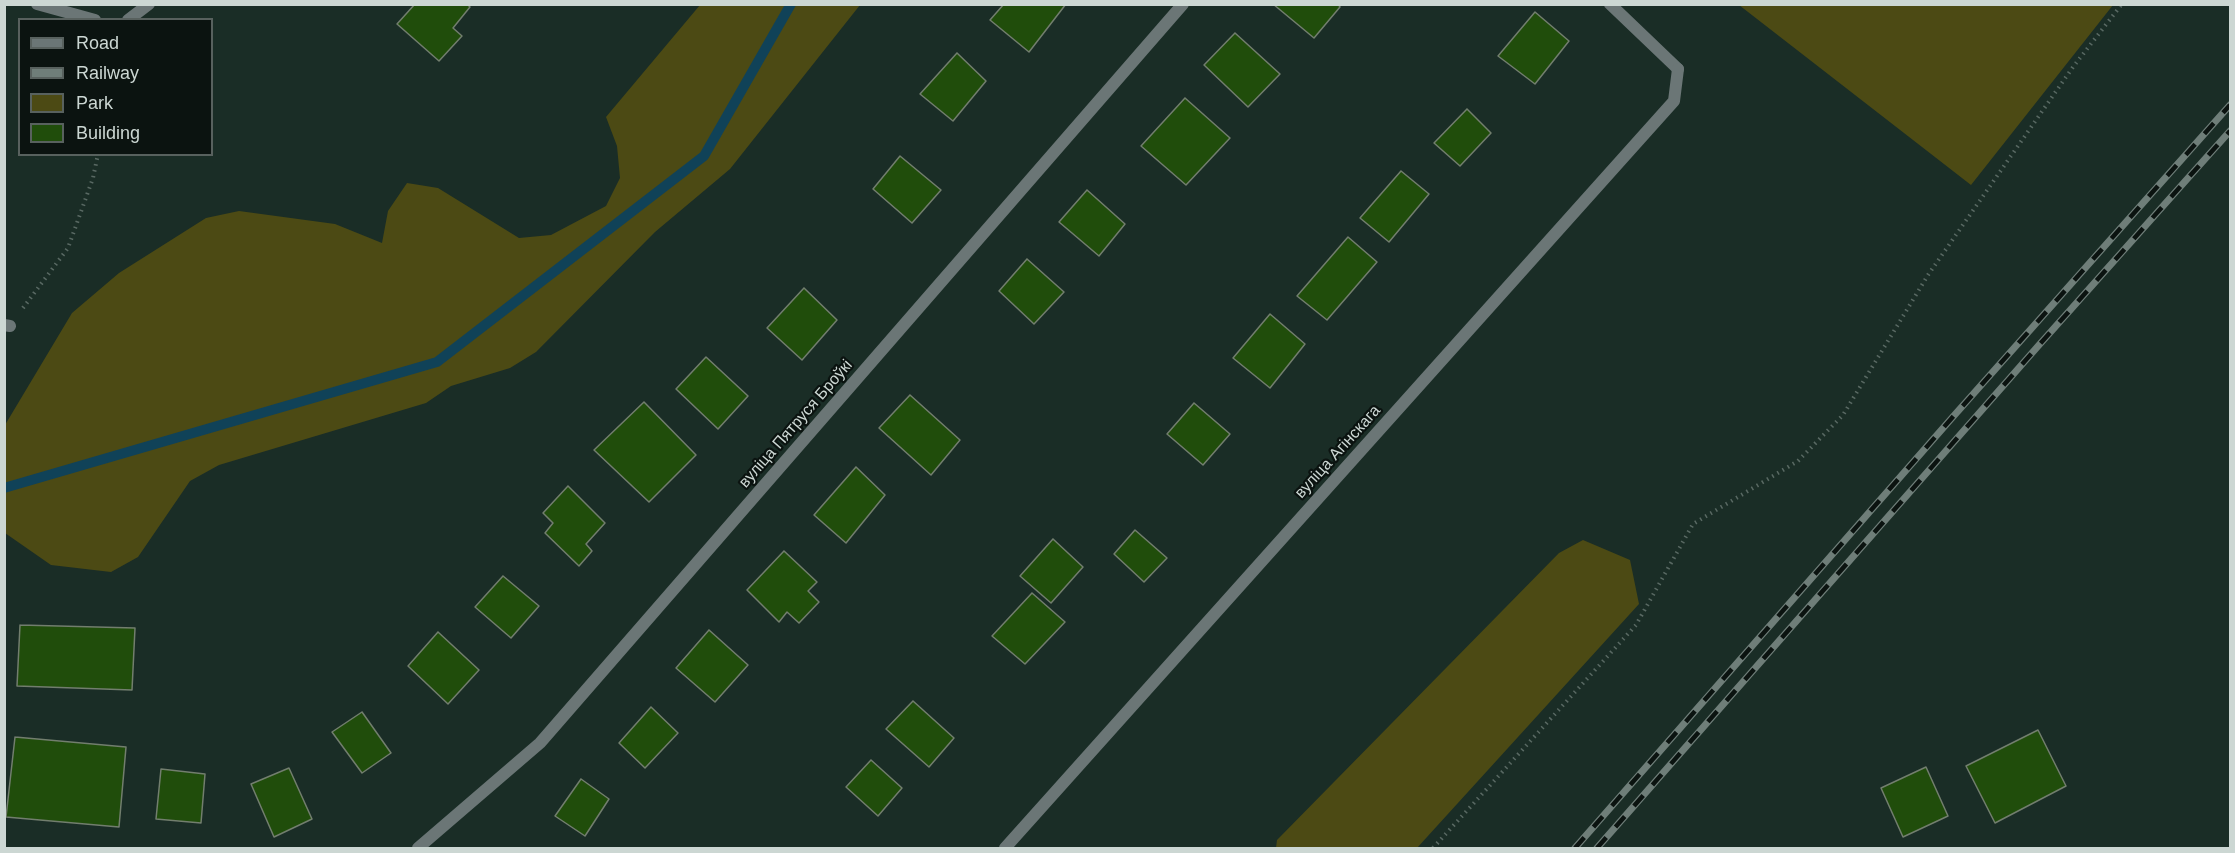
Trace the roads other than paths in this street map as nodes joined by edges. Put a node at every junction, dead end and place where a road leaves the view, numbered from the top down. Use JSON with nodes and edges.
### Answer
{"nodes":[{"id":1,"x":37,"y":4,"type":"edge"},
{"id":2,"x":149,"y":4,"type":"edge"},
{"id":3,"x":1183,"y":4,"type":"edge"},
{"id":4,"x":1610,"y":4,"type":"edge"},
{"id":5,"x":88,"y":18,"type":"edge"},
{"id":6,"x":131,"y":18,"type":"edge"},
{"id":7,"x":418,"y":849,"type":"edge"},
{"id":8,"x":1005,"y":849,"type":"edge"}],
"edges":[{"from":1,"to":5,"type":"street"},
{"from":2,"to":6,"type":"street"},
{"from":3,"to":7,"type":"street","name":"вуліца Пятруся Броўкі"},
{"from":4,"to":8,"type":"street","name":"вуліца Агінскага"}]}
